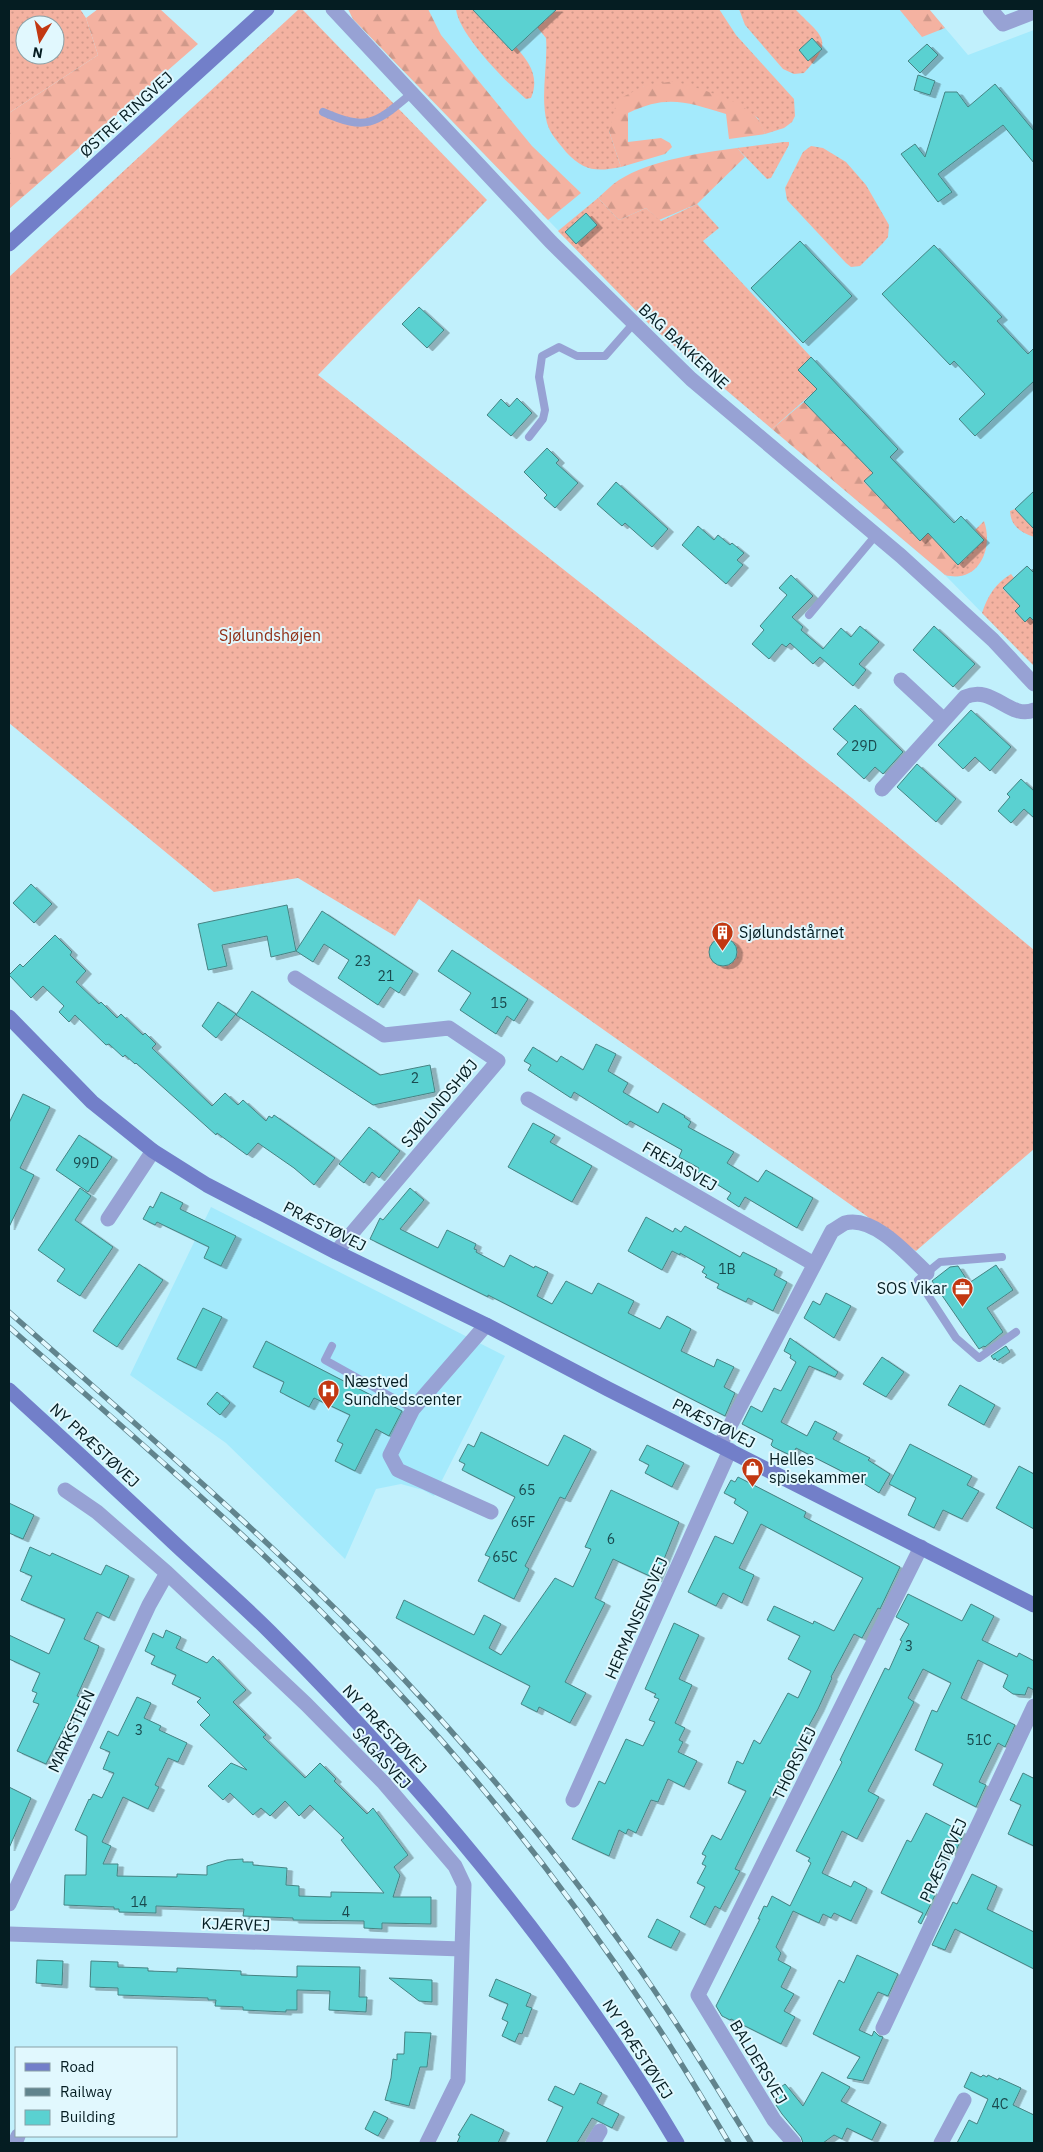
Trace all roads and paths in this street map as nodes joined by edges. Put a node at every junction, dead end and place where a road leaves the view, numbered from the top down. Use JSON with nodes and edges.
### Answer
{"nodes":[{"id":1,"x":267,"y":9,"type":"edge"},
{"id":2,"x":334,"y":9,"type":"edge"},
{"id":3,"x":990,"y":9,"type":"edge"},
{"id":4,"x":1034,"y":12,"type":"edge"},
{"id":5,"x":412,"y":93,"type":"junction"},
{"id":6,"x":323,"y":112,"type":"dead end"},
{"id":7,"x":9,"y":244,"type":"edge"},
{"id":8,"x":634,"y":323,"type":"junction"},
{"id":9,"x":529,"y":437,"type":"dead end"},
{"id":10,"x":876,"y":535,"type":"junction"},
{"id":11,"x":809,"y":615,"type":"dead end"},
{"id":12,"x":901,"y":680,"type":"dead end"},
{"id":13,"x":1034,"y":684,"type":"edge"},
{"id":14,"x":1034,"y":710,"type":"edge"},
{"id":15,"x":944,"y":720,"type":"junction"},
{"id":16,"x":882,"y":789,"type":"dead end"},
{"id":17,"x":295,"y":978,"type":"dead end"},
{"id":18,"x":9,"y":1017,"type":"edge"},
{"id":19,"x":528,"y":1099,"type":"dead end"},
{"id":20,"x":153,"y":1151,"type":"junction"},
{"id":21,"x":108,"y":1219,"type":"dead end"},
{"id":22,"x":336,"y":1252,"type":"junction"},
{"id":23,"x":1002,"y":1257,"type":"dead end"},
{"id":24,"x":814,"y":1264,"type":"junction"},
{"id":25,"x":927,"y":1273,"type":"junction"},
{"id":26,"x":486,"y":1324,"type":"junction"},
{"id":27,"x":1016,"y":1332,"type":"dead end"},
{"id":28,"x":332,"y":1346,"type":"dead end"},
{"id":29,"x":9,"y":1390,"type":"edge"},
{"id":30,"x":413,"y":1409,"type":"junction"},
{"id":31,"x":725,"y":1448,"type":"junction"},
{"id":32,"x":65,"y":1490,"type":"dead end"},
{"id":33,"x":491,"y":1512,"type":"dead end"},
{"id":34,"x":921,"y":1547,"type":"junction"},
{"id":35,"x":167,"y":1573,"type":"junction"},
{"id":36,"x":1034,"y":1605,"type":"edge"},
{"id":37,"x":1034,"y":1706,"type":"edge"},
{"id":38,"x":573,"y":1800,"type":"dead end"},
{"id":39,"x":9,"y":1904,"type":"edge"},
{"id":40,"x":9,"y":1934,"type":"edge"},
{"id":41,"x":462,"y":1949,"type":"junction"},
{"id":42,"x":698,"y":1996,"type":"joint"},
{"id":43,"x":883,"y":2028,"type":"dead end"},
{"id":44,"x":964,"y":2100,"type":"dead end"},
{"id":45,"x":427,"y":2143,"type":"edge"},
{"id":46,"x":677,"y":2143,"type":"edge"},
{"id":47,"x":794,"y":2143,"type":"edge"},
{"id":48,"x":941,"y":2143,"type":"edge"}],
"edges":[{"from":1,"to":7,"type":"street","name":"ØSTRE RINGVEJ"},
{"from":2,"to":5,"type":"street","name":"BAG BAKKERNE"},
{"from":3,"to":4,"type":"street"},
{"from":5,"to":6,"type":"lane"},
{"from":5,"to":8,"type":"street","name":"BAG BAKKERNE"},
{"from":8,"to":9,"type":"lane"},
{"from":8,"to":10,"type":"street","name":"BAG BAKKERNE"},
{"from":10,"to":11,"type":"lane"},
{"from":10,"to":13,"type":"street","name":"BAG BAKKERNE"},
{"from":12,"to":15,"type":"street"},
{"from":14,"to":15,"type":"street"},
{"from":15,"to":16,"type":"street"},
{"from":17,"to":22,"type":"street","name":"SJØLUNDSHØJ"},
{"from":18,"to":20,"type":"street","name":"PRÆSTØVEJ"},
{"from":19,"to":24,"type":"street","name":"FREJASVEJ"},
{"from":20,"to":21,"type":"street"},
{"from":20,"to":22,"type":"street","name":"PRÆSTØVEJ"},
{"from":22,"to":26,"type":"street","name":"PRÆSTØVEJ"},
{"from":23,"to":25,"type":"lane"},
{"from":24,"to":25,"type":"street"},
{"from":24,"to":31,"type":"street"},
{"from":25,"to":27,"type":"lane"},
{"from":26,"to":30,"type":"street"},
{"from":26,"to":31,"type":"street","name":"PRÆSTØVEJ"},
{"from":28,"to":30,"type":"lane"},
{"from":29,"to":46,"type":"street","name":"NY PRÆSTØVEJ"},
{"from":30,"to":33,"type":"street"},
{"from":31,"to":34,"type":"street","name":"PRÆSTØVEJ"},
{"from":31,"to":38,"type":"street","name":"HERMANSENSVEJ"},
{"from":32,"to":35,"type":"street","name":"SAGASVEJ"},
{"from":34,"to":36,"type":"street","name":"PRÆSTØVEJ"},
{"from":34,"to":42,"type":"street","name":"THORSVEJ"},
{"from":35,"to":39,"type":"street","name":"MARKSTIEN"},
{"from":35,"to":41,"type":"street","name":"SAGASVEJ"},
{"from":37,"to":43,"type":"street","name":"PRÆSTØVEJ"},
{"from":40,"to":41,"type":"street","name":"KJÆRVEJ"},
{"from":41,"to":45,"type":"street","name":"SAGASVEJ"},
{"from":42,"to":47,"type":"street","name":"BALDERSVEJ"},
{"from":44,"to":48,"type":"street"}]}
